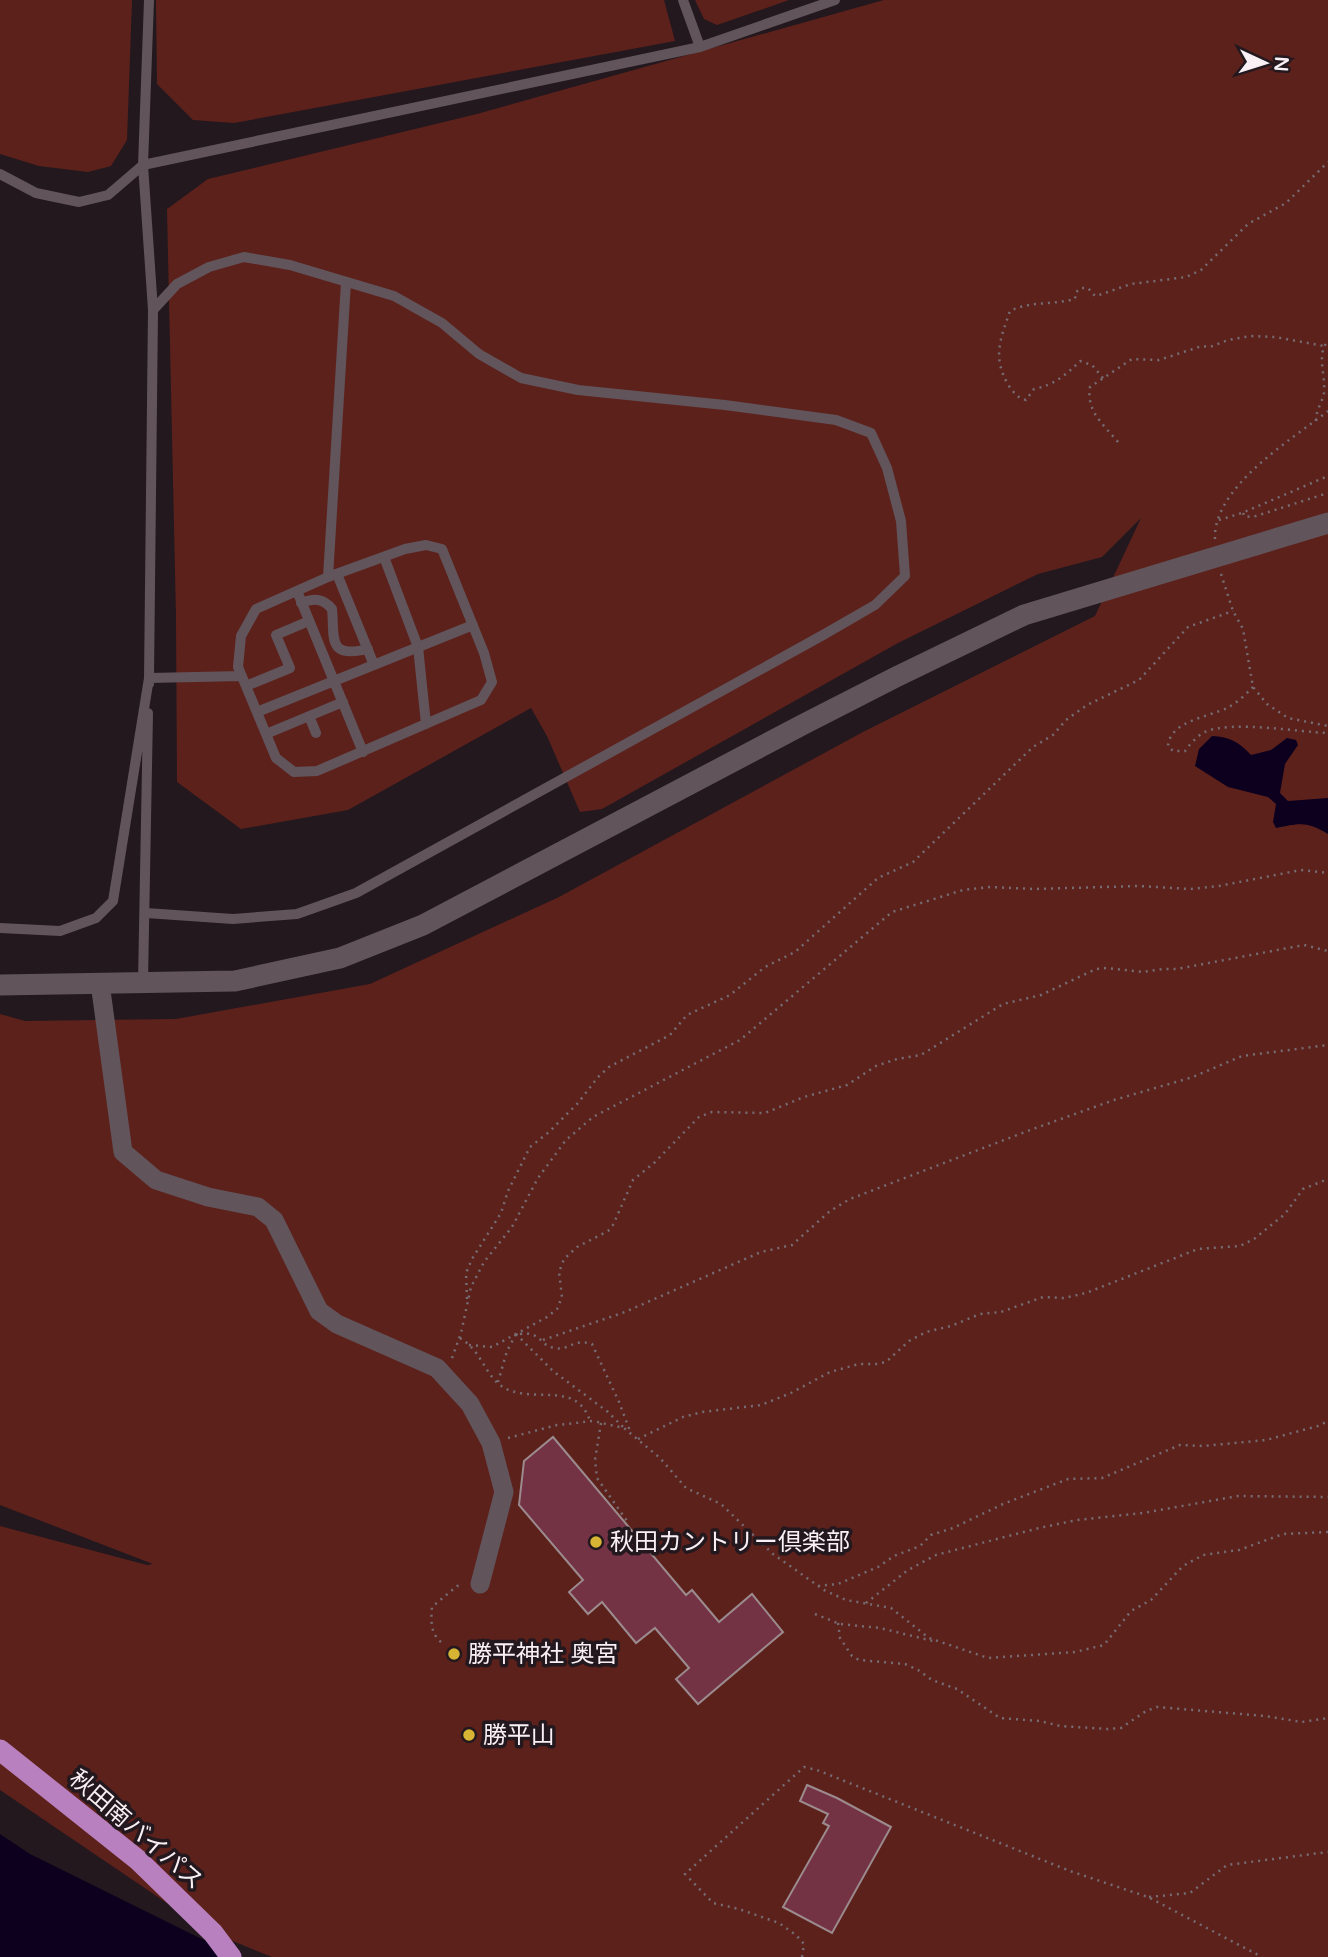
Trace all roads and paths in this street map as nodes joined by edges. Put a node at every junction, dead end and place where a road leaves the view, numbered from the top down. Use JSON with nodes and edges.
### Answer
{"nodes":[{"id":1,"x":149,"y":0,"type":"edge"},
{"id":2,"x":683,"y":0,"type":"edge"},
{"id":3,"x":835,"y":0,"type":"edge"},
{"id":4,"x":701,"y":47,"type":"junction"},
{"id":5,"x":1328,"y":162,"type":"edge"},
{"id":6,"x":143,"y":164,"type":"junction"},
{"id":7,"x":0,"y":174,"type":"edge"},
{"id":8,"x":346,"y":282,"type":"junction"},
{"id":9,"x":153,"y":310,"type":"junction"},
{"id":10,"x":1328,"y":341,"type":"edge"},
{"id":11,"x":1324,"y":346,"type":"junction"},
{"id":12,"x":1103,"y":377,"type":"junction"},
{"id":13,"x":1328,"y":411,"type":"edge"},
{"id":14,"x":1315,"y":421,"type":"junction"},
{"id":15,"x":1118,"y":442,"type":"dead end"},
{"id":16,"x":1328,"y":475,"type":"edge"},
{"id":17,"x":1328,"y":493,"type":"edge"},
{"id":18,"x":1242,"y":513,"type":"junction"},
{"id":19,"x":1219,"y":520,"type":"junction"},
{"id":20,"x":1328,"y":523,"type":"edge"},
{"id":21,"x":1216,"y":543,"type":"dead end"},
{"id":22,"x":384,"y":557,"type":"junction"},
{"id":23,"x":1219,"y":567,"type":"dead end"},
{"id":24,"x":332,"y":576,"type":"junction"},
{"id":25,"x":297,"y":591,"type":"junction"},
{"id":26,"x":302,"y":603,"type":"junction"},
{"id":27,"x":1233,"y":611,"type":"junction"},
{"id":28,"x":309,"y":621,"type":"junction"},
{"id":29,"x":472,"y":625,"type":"junction"},
{"id":30,"x":418,"y":647,"type":"junction"},
{"id":31,"x":368,"y":649,"type":"junction"},
{"id":32,"x":374,"y":665,"type":"junction"},
{"id":33,"x":149,"y":678,"type":"junction"},
{"id":34,"x":244,"y":681,"type":"junction"},
{"id":35,"x":334,"y":681,"type":"junction"},
{"id":36,"x":1253,"y":687,"type":"junction"},
{"id":37,"x":343,"y":702,"type":"junction"},
{"id":38,"x":257,"y":712,"type":"junction"},
{"id":39,"x":309,"y":716,"type":"junction"},
{"id":40,"x":426,"y":724,"type":"junction"},
{"id":41,"x":1328,"y":726,"type":"edge"},
{"id":42,"x":316,"y":733,"type":"dead end"},
{"id":43,"x":1328,"y":733,"type":"edge"},
{"id":44,"x":266,"y":734,"type":"junction"},
{"id":45,"x":363,"y":752,"type":"junction"},
{"id":46,"x":1328,"y":873,"type":"edge"},
{"id":47,"x":146,"y":913,"type":"junction"},
{"id":48,"x":0,"y":928,"type":"edge"},
{"id":49,"x":1328,"y":951,"type":"edge"},
{"id":50,"x":143,"y":982,"type":"junction"},
{"id":51,"x":100,"y":983,"type":"junction"},
{"id":52,"x":0,"y":985,"type":"edge"},
{"id":53,"x":1328,"y":1045,"type":"edge"},
{"id":54,"x":1328,"y":1179,"type":"edge"},
{"id":55,"x":468,"y":1304,"type":"junction"},
{"id":56,"x":516,"y":1334,"type":"junction"},
{"id":57,"x":460,"y":1338,"type":"junction"},
{"id":58,"x":543,"y":1340,"type":"junction"},
{"id":59,"x":469,"y":1345,"type":"junction"},
{"id":60,"x":443,"y":1374,"type":"junction"},
{"id":61,"x":498,"y":1382,"type":"junction"},
{"id":62,"x":1328,"y":1420,"type":"edge"},
{"id":63,"x":590,"y":1422,"type":"junction"},
{"id":64,"x":601,"y":1423,"type":"junction"},
{"id":65,"x":624,"y":1428,"type":"junction"},
{"id":66,"x":631,"y":1433,"type":"junction"},
{"id":67,"x":638,"y":1439,"type":"junction"},
{"id":68,"x":491,"y":1443,"type":"junction"},
{"id":69,"x":1328,"y":1497,"type":"edge"},
{"id":70,"x":628,"y":1521,"type":"dead end"},
{"id":71,"x":1328,"y":1532,"type":"edge"},
{"id":72,"x":480,"y":1584,"type":"joint"},
{"id":73,"x":818,"y":1586,"type":"junction"},
{"id":74,"x":866,"y":1604,"type":"junction"},
{"id":75,"x":815,"y":1614,"type":"dead end"},
{"id":76,"x":838,"y":1623,"type":"junction"},
{"id":77,"x":442,"y":1642,"type":"dead end"},
{"id":78,"x":940,"y":1642,"type":"junction"},
{"id":79,"x":1328,"y":1718,"type":"edge"},
{"id":80,"x":5,"y":1753,"type":"edge"},
{"id":81,"x":1328,"y":1852,"type":"edge"},
{"id":82,"x":1147,"y":1897,"type":"junction"},
{"id":83,"x":231,"y":1957,"type":"edge"},
{"id":84,"x":802,"y":1957,"type":"edge"},
{"id":85,"x":1262,"y":1957,"type":"edge"}],
"edges":[{"from":1,"to":6,"type":"lane"},
{"from":2,"to":4,"type":"lane"},
{"from":3,"to":4,"type":"lane"},
{"from":4,"to":6,"type":"lane"},
{"from":5,"to":12,"type":"path"},
{"from":6,"to":7,"type":"lane"},
{"from":6,"to":9,"type":"lane"},
{"from":8,"to":9,"type":"lane"},
{"from":8,"to":24,"type":"lane"},
{"from":8,"to":47,"type":"lane"},
{"from":9,"to":33,"type":"lane"},
{"from":10,"to":11,"type":"path"},
{"from":11,"to":12,"type":"path"},
{"from":11,"to":14,"type":"path"},
{"from":12,"to":15,"type":"path"},
{"from":13,"to":14,"type":"path"},
{"from":14,"to":19,"type":"path"},
{"from":16,"to":18,"type":"path"},
{"from":17,"to":18,"type":"path"},
{"from":18,"to":19,"type":"path"},
{"from":19,"to":21,"type":"path"},
{"from":20,"to":50,"type":"street"},
{"from":22,"to":24,"type":"lane"},
{"from":22,"to":29,"type":"lane"},
{"from":22,"to":30,"type":"lane"},
{"from":23,"to":27,"type":"path"},
{"from":24,"to":25,"type":"lane"},
{"from":24,"to":31,"type":"lane"},
{"from":25,"to":26,"type":"lane"},
{"from":25,"to":34,"type":"lane"},
{"from":26,"to":28,"type":"lane"},
{"from":26,"to":31,"type":"lane"},
{"from":27,"to":36,"type":"path"},
{"from":27,"to":55,"type":"path"},
{"from":28,"to":34,"type":"lane"},
{"from":28,"to":35,"type":"lane"},
{"from":29,"to":30,"type":"lane"},
{"from":29,"to":40,"type":"lane"},
{"from":30,"to":32,"type":"lane"},
{"from":30,"to":40,"type":"lane"},
{"from":31,"to":32,"type":"lane"},
{"from":32,"to":35,"type":"lane"},
{"from":33,"to":34,"type":"lane"},
{"from":33,"to":47,"type":"lane"},
{"from":33,"to":48,"type":"lane"},
{"from":34,"to":38,"type":"lane"},
{"from":35,"to":37,"type":"lane"},
{"from":35,"to":38,"type":"lane"},
{"from":36,"to":41,"type":"path"},
{"from":36,"to":43,"type":"path"},
{"from":37,"to":39,"type":"lane"},
{"from":37,"to":45,"type":"lane"},
{"from":38,"to":44,"type":"lane"},
{"from":39,"to":42,"type":"lane"},
{"from":39,"to":44,"type":"lane"},
{"from":40,"to":45,"type":"lane"},
{"from":44,"to":45,"type":"lane"},
{"from":46,"to":55,"type":"path"},
{"from":47,"to":50,"type":"lane"},
{"from":49,"to":56,"type":"path"},
{"from":50,"to":51,"type":"street"},
{"from":51,"to":52,"type":"street"},
{"from":51,"to":60,"type":"street"},
{"from":53,"to":58,"type":"path"},
{"from":54,"to":67,"type":"path"},
{"from":55,"to":57,"type":"path"},
{"from":56,"to":58,"type":"path"},
{"from":56,"to":59,"type":"path"},
{"from":56,"to":61,"type":"path"},
{"from":56,"to":65,"type":"path"},
{"from":57,"to":59,"type":"path"},
{"from":57,"to":60,"type":"path"},
{"from":58,"to":66,"type":"path"},
{"from":59,"to":61,"type":"path"},
{"from":60,"to":68,"type":"street"},
{"from":61,"to":63,"type":"path"},
{"from":62,"to":73,"type":"path"},
{"from":63,"to":64,"type":"path"},
{"from":63,"to":68,"type":"path"},
{"from":64,"to":65,"type":"path"},
{"from":64,"to":70,"type":"path"},
{"from":65,"to":66,"type":"path"},
{"from":66,"to":67,"type":"path"},
{"from":67,"to":73,"type":"path"},
{"from":68,"to":72,"type":"street"},
{"from":69,"to":74,"type":"path"},
{"from":71,"to":78,"type":"path"},
{"from":72,"to":77,"type":"path"},
{"from":73,"to":74,"type":"path"},
{"from":74,"to":78,"type":"path"},
{"from":75,"to":76,"type":"path"},
{"from":76,"to":78,"type":"path"},
{"from":76,"to":79,"type":"path"},
{"from":80,"to":83,"type":"highway","name":"秋田南バイパス"},
{"from":81,"to":82,"type":"path"},
{"from":82,"to":84,"type":"path"},
{"from":82,"to":85,"type":"path"}]}
